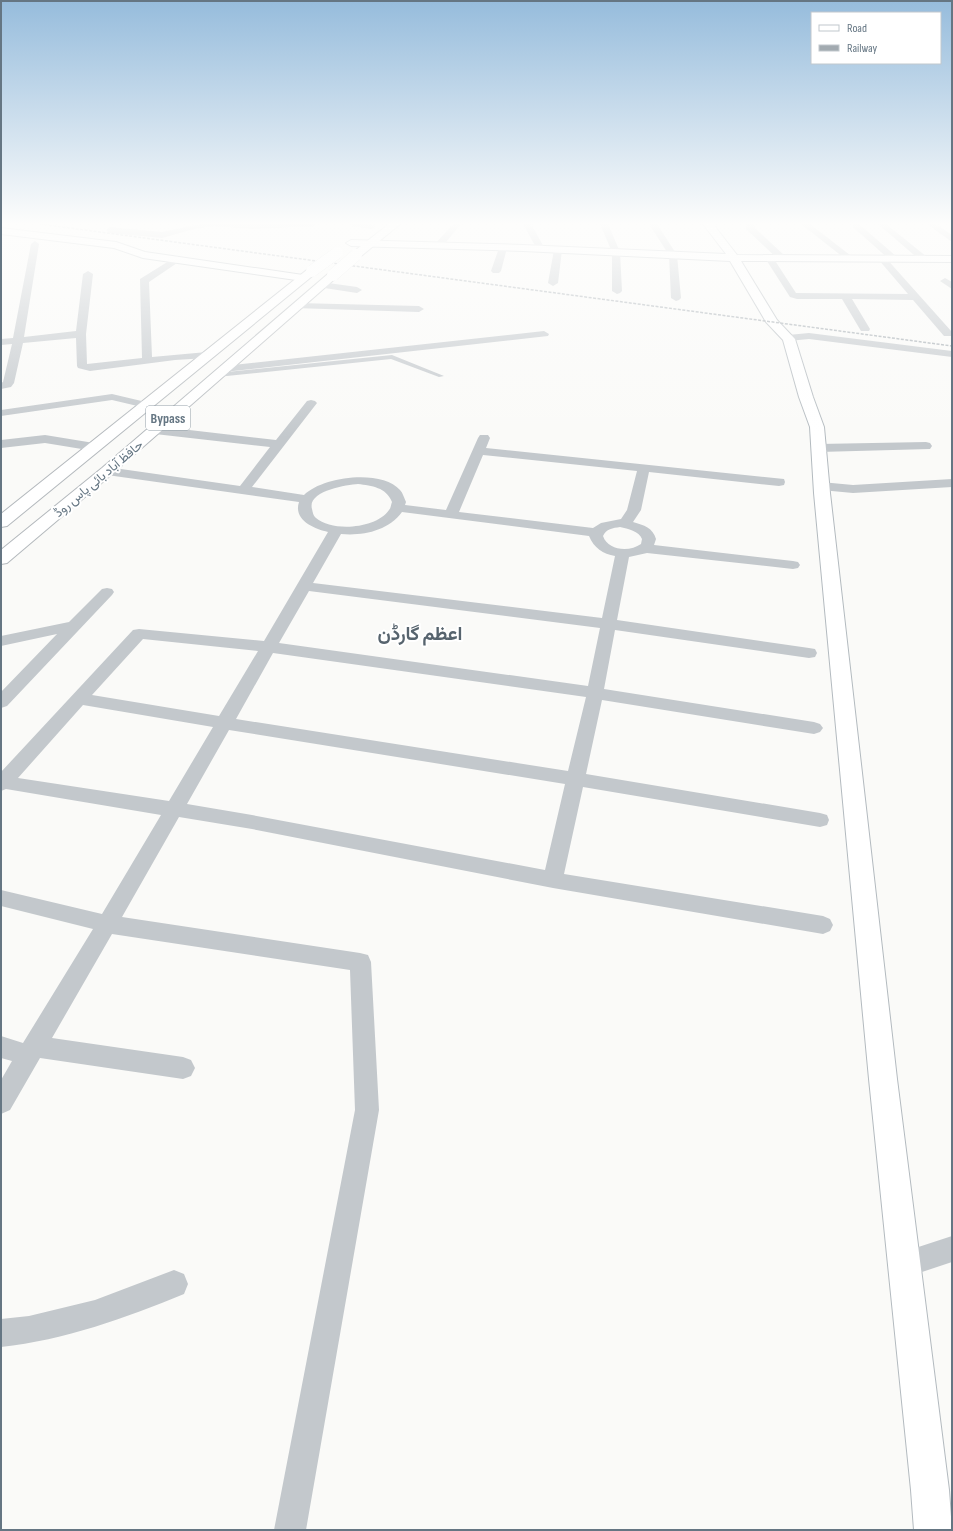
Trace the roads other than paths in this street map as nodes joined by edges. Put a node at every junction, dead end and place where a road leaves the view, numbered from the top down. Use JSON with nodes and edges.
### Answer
{"nodes":[{"id":1,"x":26,"y":295,"type":"edge"},
{"id":2,"x":85,"y":295,"type":"edge"},
{"id":3,"x":145,"y":295,"type":"edge"},
{"id":4,"x":281,"y":295,"type":"edge"},
{"id":5,"x":309,"y":295,"type":"edge"},
{"id":6,"x":756,"y":295,"type":"edge"},
{"id":7,"x":816,"y":295,"type":"edge"},
{"id":8,"x":845,"y":296,"type":"junction"},
{"id":9,"x":914,"y":297,"type":"joint"},
{"id":10,"x":297,"y":306,"type":"junction"},
{"id":11,"x":416,"y":306,"type":"dead end"},
{"id":12,"x":865,"y":329,"type":"dead end"},
{"id":13,"x":81,"y":334,"type":"junction"},
{"id":14,"x":544,"y":334,"type":"dead end"},
{"id":15,"x":948,"y":334,"type":"dead end"},
{"id":16,"x":788,"y":338,"type":"junction"},
{"id":17,"x":18,"y":340,"type":"junction"},
{"id":18,"x":1,"y":342,"type":"edge"},
{"id":19,"x":952,"y":354,"type":"edge"},
{"id":20,"x":207,"y":355,"type":"junction"},
{"id":21,"x":147,"y":361,"type":"junction"},
{"id":22,"x":220,"y":372,"type":"junction"},
{"id":23,"x":441,"y":376,"type":"dead end"},
{"id":24,"x":1,"y":386,"type":"edge"},
{"id":25,"x":311,"y":403,"type":"dead end"},
{"id":26,"x":146,"y":404,"type":"junction"},
{"id":27,"x":1,"y":413,"type":"edge"},
{"id":28,"x":155,"y":430,"type":"junction"},
{"id":29,"x":484,"y":438,"type":"dead end"},
{"id":30,"x":1,"y":444,"type":"edge"},
{"id":31,"x":279,"y":444,"type":"junction"},
{"id":32,"x":926,"y":446,"type":"dead end"},
{"id":33,"x":94,"y":447,"type":"junction"},
{"id":34,"x":819,"y":448,"type":"junction"},
{"id":35,"x":479,"y":451,"type":"junction"},
{"id":36,"x":644,"y":468,"type":"junction"},
{"id":37,"x":107,"y":471,"type":"junction"},
{"id":38,"x":779,"y":482,"type":"dead end"},
{"id":39,"x":952,"y":483,"type":"edge"},
{"id":40,"x":821,"y":486,"type":"junction"},
{"id":41,"x":244,"y":490,"type":"junction"},
{"id":42,"x":308,"y":499,"type":"junction"},
{"id":43,"x":398,"y":508,"type":"junction"},
{"id":44,"x":451,"y":514,"type":"junction"},
{"id":45,"x":1,"y":522,"type":"edge"},
{"id":46,"x":625,"y":524,"type":"junction"},
{"id":47,"x":336,"y":530,"type":"junction"},
{"id":48,"x":596,"y":533,"type":"junction"},
{"id":49,"x":644,"y":548,"type":"junction"},
{"id":50,"x":623,"y":553,"type":"junction"},
{"id":51,"x":1,"y":559,"type":"edge"},
{"id":52,"x":793,"y":565,"type":"dead end"},
{"id":53,"x":304,"y":586,"type":"junction"},
{"id":54,"x":107,"y":592,"type":"dead end"},
{"id":55,"x":608,"y":624,"type":"junction"},
{"id":56,"x":74,"y":626,"type":"junction"},
{"id":57,"x":1,"y":640,"type":"edge"},
{"id":58,"x":270,"y":647,"type":"junction"},
{"id":59,"x":809,"y":653,"type":"dead end"},
{"id":60,"x":594,"y":693,"type":"junction"},
{"id":61,"x":79,"y":699,"type":"junction"},
{"id":62,"x":1,"y":702,"type":"edge"},
{"id":63,"x":224,"y":724,"type":"junction"},
{"id":64,"x":814,"y":728,"type":"dead end"},
{"id":65,"x":576,"y":779,"type":"junction"},
{"id":66,"x":2,"y":783,"type":"edge"},
{"id":67,"x":174,"y":809,"type":"junction"},
{"id":68,"x":820,"y":820,"type":"dead end"},
{"id":69,"x":553,"y":880,"type":"junction"},
{"id":70,"x":1,"y":898,"type":"edge"},
{"id":71,"x":107,"y":924,"type":"junction"},
{"id":72,"x":824,"y":925,"type":"dead end"},
{"id":73,"x":1,"y":1047,"type":"edge"},
{"id":74,"x":32,"y":1051,"type":"junction"},
{"id":75,"x":183,"y":1068,"type":"dead end"},
{"id":76,"x":1,"y":1102,"type":"edge"},
{"id":77,"x":952,"y":1249,"type":"edge"},
{"id":78,"x":904,"y":1265,"type":"junction"},
{"id":79,"x":174,"y":1284,"type":"dead end"},
{"id":80,"x":1,"y":1334,"type":"edge"},
{"id":81,"x":941,"y":1493,"type":"edge"},
{"id":82,"x":290,"y":1530,"type":"edge"},
{"id":83,"x":933,"y":1530,"type":"edge"}],
"edges":[{"from":1,"to":17,"type":"street"},
{"from":2,"to":13,"type":"street"},
{"from":3,"to":21,"type":"street"},
{"from":4,"to":20,"type":"main road","name":"حافظ آباد بائی پاس روڈ","number":"Bypass"},
{"from":5,"to":10,"type":"main road","name":"حافظ آباد بائی پاس روڈ","number":"Bypass"},
{"from":6,"to":16,"type":"main road"},
{"from":7,"to":8,"type":"street"},
{"from":8,"to":9,"type":"street"},
{"from":8,"to":12,"type":"street"},
{"from":9,"to":15,"type":"street"},
{"from":10,"to":11,"type":"street"},
{"from":10,"to":22,"type":"main road","name":"حافظ آباد بائی پاس روڈ","number":"Bypass"},
{"from":13,"to":17,"type":"street"},
{"from":13,"to":21,"type":"street"},
{"from":14,"to":22,"type":"street"},
{"from":16,"to":19,"type":"street"},
{"from":16,"to":34,"type":"main road"},
{"from":17,"to":18,"type":"street"},
{"from":17,"to":24,"type":"street"},
{"from":20,"to":21,"type":"street"},
{"from":20,"to":26,"type":"main road","name":"حافظ آباد بائی پاس روڈ","number":"Bypass"},
{"from":22,"to":23,"type":"lane"},
{"from":22,"to":28,"type":"main road","name":"حافظ آباد بائی پاس روڈ","number":"Bypass"},
{"from":25,"to":31,"type":"street"},
{"from":26,"to":27,"type":"street"},
{"from":26,"to":33,"type":"main road","name":"حافظ آباد بائی پاس روڈ","number":"Bypass"},
{"from":28,"to":31,"type":"street"},
{"from":28,"to":37,"type":"main road","name":"حافظ آباد بائی پاس روڈ","number":"Bypass"},
{"from":29,"to":35,"type":"street"},
{"from":30,"to":33,"type":"street"},
{"from":31,"to":41,"type":"street"},
{"from":32,"to":34,"type":"street"},
{"from":33,"to":45,"type":"main road","name":"حافظ آباد بائی پاس روڈ","number":"Bypass"},
{"from":34,"to":40,"type":"main road"},
{"from":35,"to":36,"type":"street"},
{"from":35,"to":44,"type":"street"},
{"from":36,"to":38,"type":"street"},
{"from":36,"to":46,"type":"street"},
{"from":37,"to":41,"type":"street"},
{"from":37,"to":51,"type":"main road","name":"حافظ آباد بائی پاس روڈ","number":"Bypass"},
{"from":39,"to":40,"type":"street"},
{"from":40,"to":78,"type":"main road"},
{"from":41,"to":42,"type":"street"},
{"from":42,"to":43,"type":"street"},
{"from":42,"to":47,"type":"street"},
{"from":43,"to":44,"type":"street"},
{"from":43,"to":47,"type":"street"},
{"from":44,"to":48,"type":"street"},
{"from":46,"to":48,"type":"street"},
{"from":46,"to":49,"type":"street"},
{"from":47,"to":53,"type":"street"},
{"from":48,"to":50,"type":"street"},
{"from":49,"to":50,"type":"street"},
{"from":49,"to":52,"type":"street"},
{"from":50,"to":55,"type":"street"},
{"from":53,"to":55,"type":"street"},
{"from":53,"to":58,"type":"street"},
{"from":54,"to":56,"type":"street"},
{"from":55,"to":59,"type":"street"},
{"from":55,"to":60,"type":"street"},
{"from":56,"to":57,"type":"street"},
{"from":56,"to":62,"type":"street"},
{"from":58,"to":60,"type":"street"},
{"from":58,"to":61,"type":"street"},
{"from":58,"to":63,"type":"street"},
{"from":60,"to":64,"type":"street"},
{"from":60,"to":65,"type":"street"},
{"from":61,"to":63,"type":"street"},
{"from":61,"to":66,"type":"street"},
{"from":63,"to":65,"type":"street"},
{"from":63,"to":67,"type":"street"},
{"from":65,"to":68,"type":"street"},
{"from":65,"to":69,"type":"street"},
{"from":66,"to":67,"type":"street"},
{"from":67,"to":69,"type":"street"},
{"from":67,"to":71,"type":"street"},
{"from":69,"to":72,"type":"street"},
{"from":70,"to":71,"type":"street"},
{"from":71,"to":74,"type":"street"},
{"from":71,"to":82,"type":"street"},
{"from":73,"to":74,"type":"street"},
{"from":74,"to":75,"type":"street"},
{"from":74,"to":76,"type":"street"},
{"from":77,"to":78,"type":"street"},
{"from":78,"to":81,"type":"main road"},
{"from":79,"to":80,"type":"street"},
{"from":81,"to":83,"type":"main road"}]}
